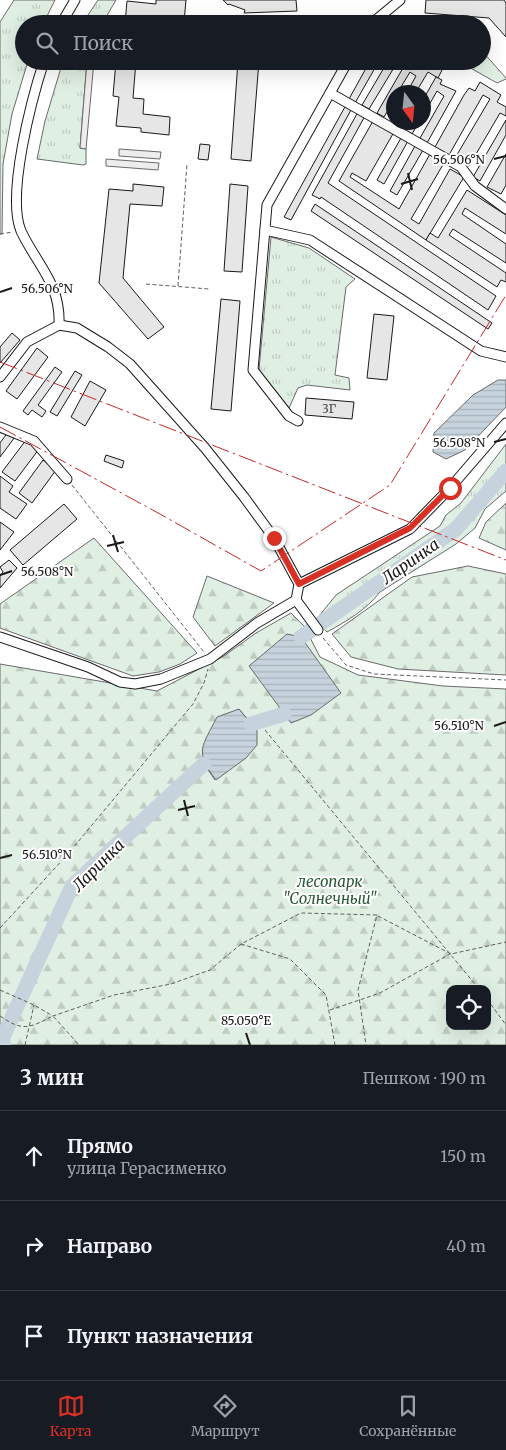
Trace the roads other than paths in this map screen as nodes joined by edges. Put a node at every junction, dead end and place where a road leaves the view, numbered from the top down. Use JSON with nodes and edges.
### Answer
{"nodes":[{"id":1,"x":76,"y":0,"type":"edge"},
{"id":2,"x":400,"y":0,"type":"edge"},
{"id":3,"x":67,"y":15,"type":"edge"},
{"id":4,"x":382,"y":15,"type":"edge"},
{"id":5,"x":41,"y":70,"type":"edge"},
{"id":6,"x":343,"y":70,"type":"edge"},
{"id":7,"x":330,"y":93,"type":"junction"},
{"id":8,"x":506,"y":209,"type":"edge"},
{"id":9,"x":265,"y":230,"type":"junction"},
{"id":10,"x":59,"y":325,"type":"junction"},
{"id":11,"x":506,"y":357,"type":"edge"},
{"id":12,"x":0,"y":377,"type":"edge"},
{"id":13,"x":298,"y":421,"type":"dead end"},
{"id":14,"x":506,"y":423,"type":"edge"},
{"id":15,"x":0,"y":427,"type":"edge"},
{"id":16,"x":67,"y":479,"type":"road end"},
{"id":17,"x":299,"y":584,"type":"junction"},
{"id":18,"x":296,"y":600,"type":"junction"},
{"id":19,"x":316,"y":628,"type":"road end"},
{"id":20,"x":0,"y":637,"type":"edge"}],
"edges":[{"from":1,"to":3,"type":"street"},
{"from":2,"to":4,"type":"street"},
{"from":5,"to":10,"type":"street"},
{"from":6,"to":7,"type":"street"},
{"from":7,"to":8,"type":"street"},
{"from":7,"to":9,"type":"street"},
{"from":9,"to":11,"type":"street"},
{"from":9,"to":13,"type":"street"},
{"from":10,"to":12,"type":"street"},
{"from":10,"to":17,"type":"street"},
{"from":14,"to":17,"type":"street"},
{"from":15,"to":16,"type":"street"},
{"from":17,"to":18,"type":"street"},
{"from":18,"to":19,"type":"street"},
{"from":18,"to":20,"type":"street"}]}
